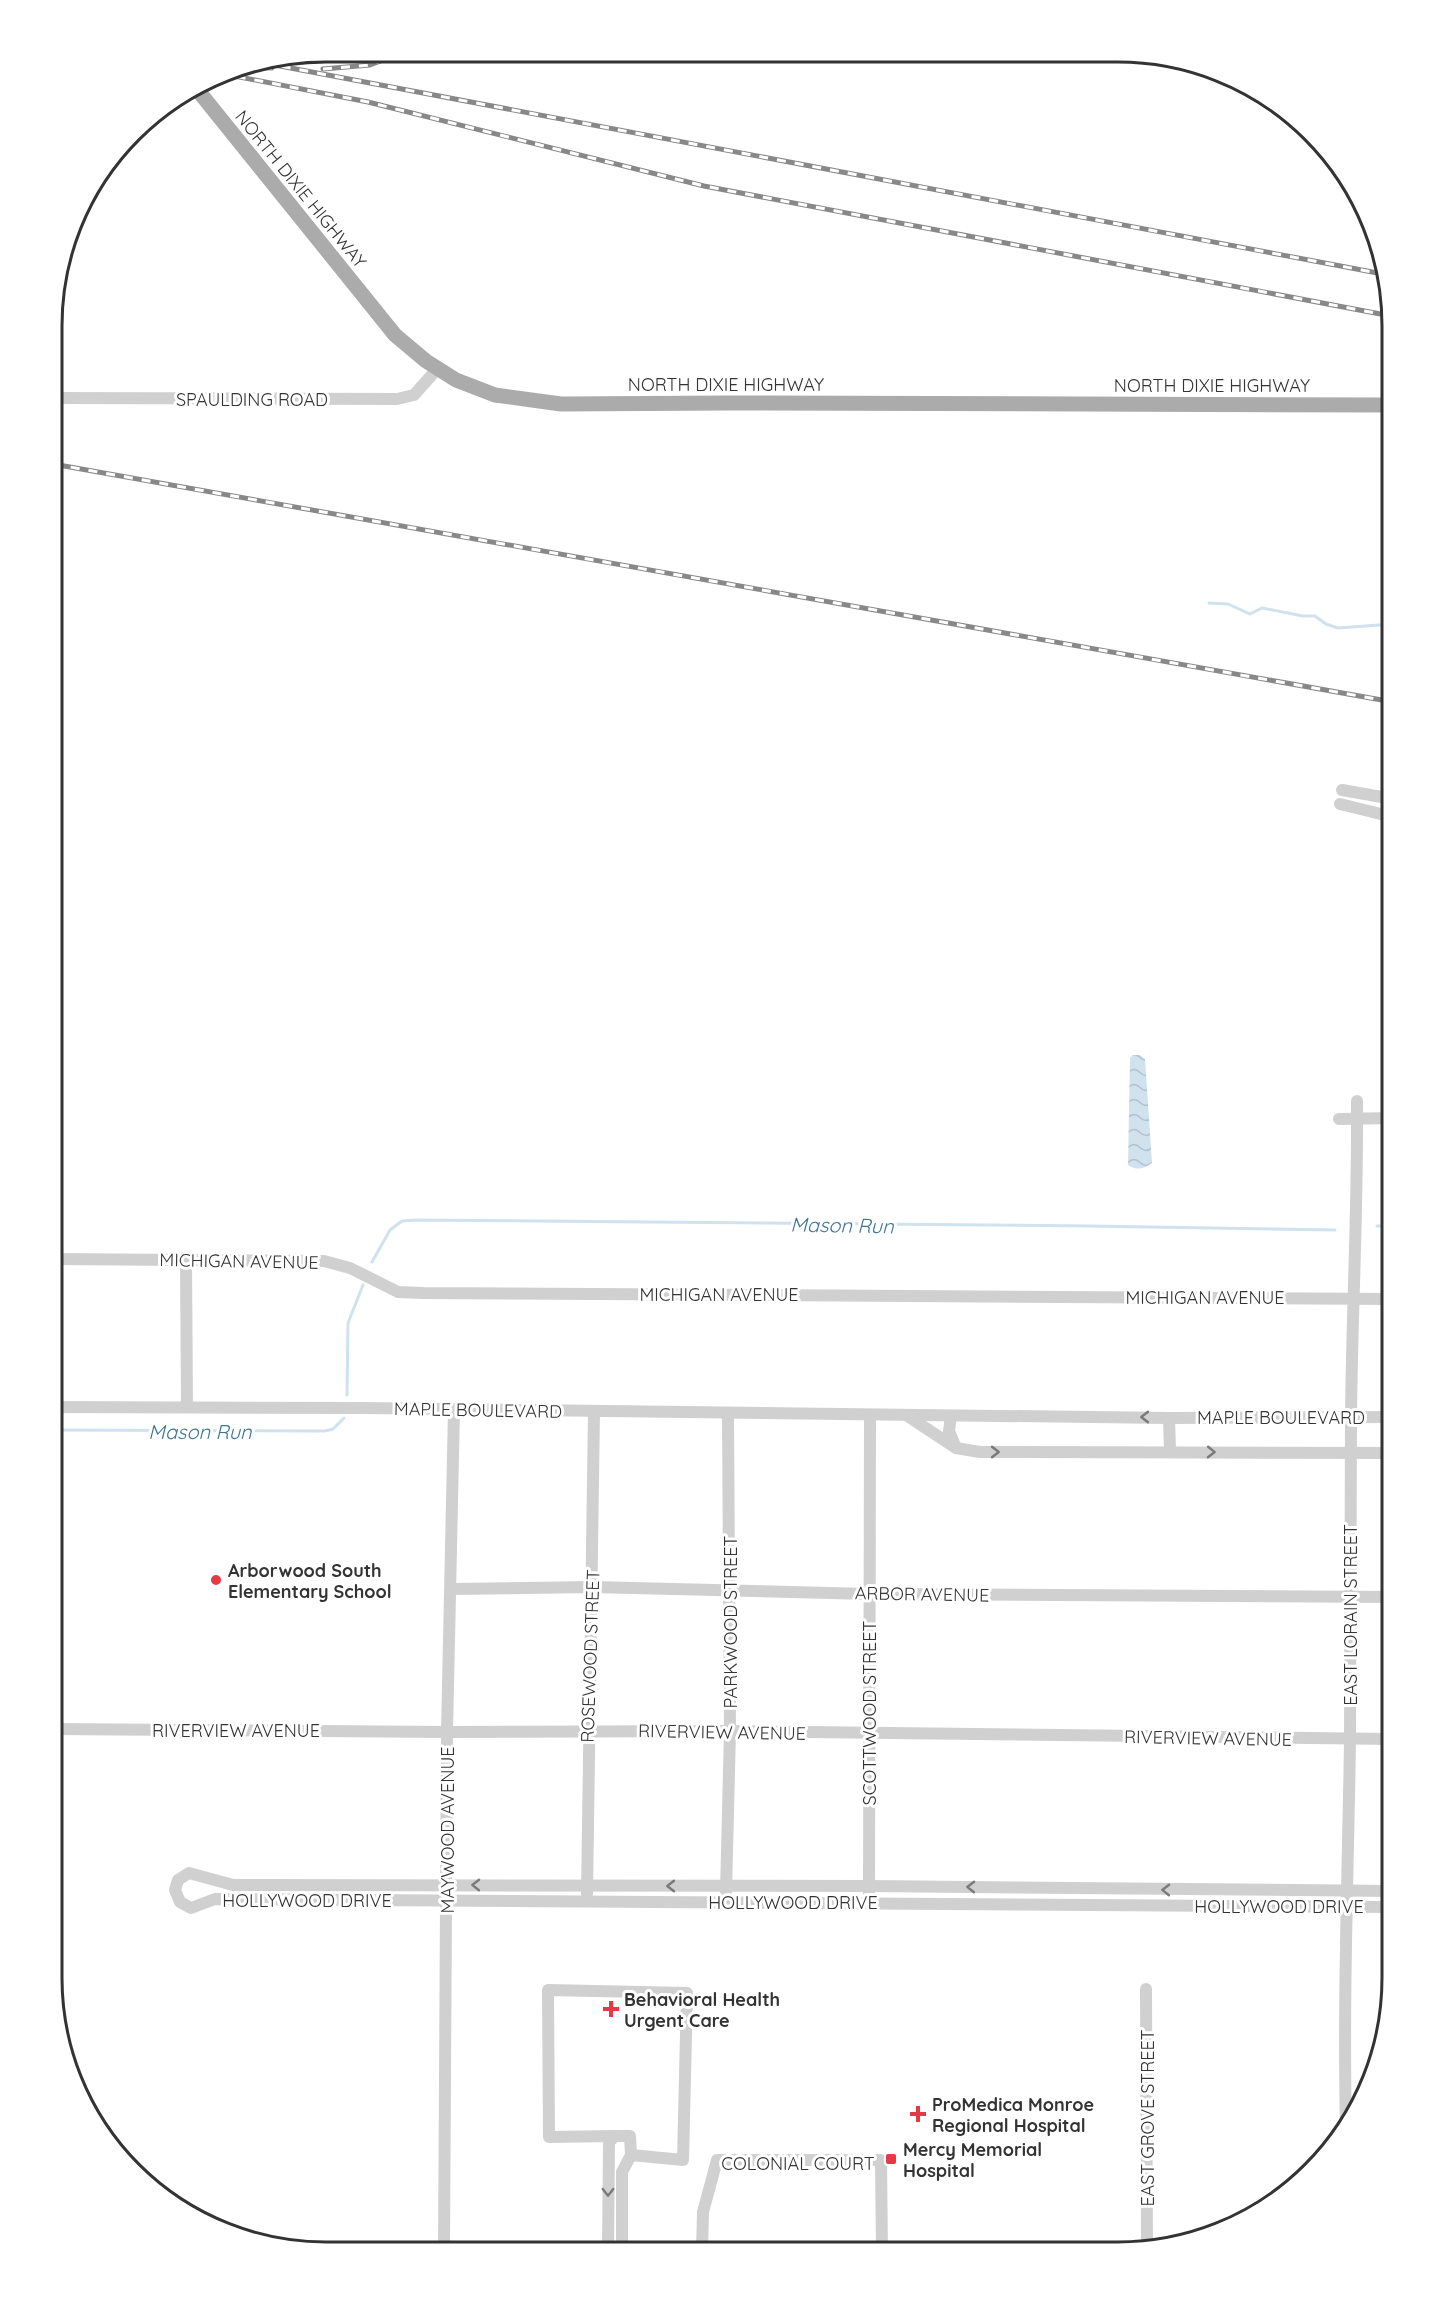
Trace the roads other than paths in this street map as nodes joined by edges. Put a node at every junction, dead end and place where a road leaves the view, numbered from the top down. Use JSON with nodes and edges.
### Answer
{"nodes":[{"id":1,"x":201,"y":93,"type":"edge"},
{"id":2,"x":438,"y":368,"type":"junction"},
{"id":3,"x":62,"y":398,"type":"edge"},
{"id":4,"x":1382,"y":405,"type":"edge"},
{"id":5,"x":1342,"y":790,"type":"dead end"},
{"id":6,"x":1360,"y":794,"type":"junction"},
{"id":7,"x":1382,"y":798,"type":"edge"},
{"id":8,"x":1340,"y":804,"type":"dead end"},
{"id":9,"x":1358,"y":808,"type":"junction"},
{"id":10,"x":1382,"y":813,"type":"edge"},
{"id":11,"x":1357,"y":1101,"type":"dead end"},
{"id":12,"x":1382,"y":1118,"type":"edge"},
{"id":13,"x":1339,"y":1119,"type":"dead end"},
{"id":14,"x":1357,"y":1119,"type":"junction"},
{"id":15,"x":62,"y":1259,"type":"edge"},
{"id":16,"x":186,"y":1261,"type":"junction"},
{"id":17,"x":1354,"y":1298,"type":"junction"},
{"id":18,"x":1382,"y":1299,"type":"edge"},
{"id":19,"x":62,"y":1407,"type":"edge"},
{"id":20,"x":187,"y":1407,"type":"junction"},
{"id":21,"x":454,"y":1410,"type":"junction"},
{"id":22,"x":594,"y":1412,"type":"junction"},
{"id":23,"x":728,"y":1413,"type":"junction"},
{"id":24,"x":905,"y":1414,"type":"junction"},
{"id":25,"x":870,"y":1415,"type":"junction"},
{"id":26,"x":951,"y":1416,"type":"junction"},
{"id":27,"x":1351,"y":1416,"type":"junction"},
{"id":28,"x":1382,"y":1417,"type":"edge"},
{"id":29,"x":1169,"y":1418,"type":"junction"},
{"id":30,"x":956,"y":1448,"type":"junction"},
{"id":31,"x":1170,"y":1451,"type":"junction"},
{"id":32,"x":1351,"y":1453,"type":"junction"},
{"id":33,"x":1382,"y":1453,"type":"edge"},
{"id":34,"x":592,"y":1587,"type":"junction"},
{"id":35,"x":451,"y":1589,"type":"junction"},
{"id":36,"x":729,"y":1591,"type":"junction"},
{"id":37,"x":868,"y":1594,"type":"junction"},
{"id":38,"x":1382,"y":1597,"type":"edge"},
{"id":39,"x":1349,"y":1598,"type":"junction"},
{"id":40,"x":62,"y":1728,"type":"edge"},
{"id":41,"x":588,"y":1731,"type":"junction"},
{"id":42,"x":730,"y":1731,"type":"junction"},
{"id":43,"x":447,"y":1732,"type":"junction"},
{"id":44,"x":869,"y":1734,"type":"junction"},
{"id":45,"x":1350,"y":1739,"type":"junction"},
{"id":46,"x":1382,"y":1739,"type":"edge"},
{"id":47,"x":448,"y":1885,"type":"junction"},
{"id":48,"x":727,"y":1886,"type":"junction"},
{"id":49,"x":869,"y":1886,"type":"junction"},
{"id":50,"x":587,"y":1887,"type":"junction"},
{"id":51,"x":1347,"y":1892,"type":"junction"},
{"id":52,"x":1382,"y":1892,"type":"edge"},
{"id":53,"x":447,"y":1900,"type":"junction"},
{"id":54,"x":586,"y":1901,"type":"junction"},
{"id":55,"x":726,"y":1902,"type":"junction"},
{"id":56,"x":868,"y":1902,"type":"junction"},
{"id":57,"x":1347,"y":1907,"type":"junction"},
{"id":58,"x":1382,"y":1907,"type":"edge"},
{"id":59,"x":1146,"y":1989,"type":"dead end"},
{"id":60,"x":1346,"y":2112,"type":"edge"},
{"id":61,"x":615,"y":2136,"type":"junction"},
{"id":62,"x":631,"y":2155,"type":"junction"},
{"id":63,"x":1147,"y":2241,"type":"edge"},
{"id":64,"x":444,"y":2242,"type":"edge"},
{"id":65,"x":608,"y":2242,"type":"edge"},
{"id":66,"x":622,"y":2242,"type":"edge"},
{"id":67,"x":702,"y":2242,"type":"edge"},
{"id":68,"x":882,"y":2242,"type":"edge"}],
"edges":[{"from":1,"to":2,"type":"main road","name":"NORTH DIXIE HIGHWAY"},
{"from":2,"to":3,"type":"street","name":"SPAULDING ROAD"},
{"from":2,"to":4,"type":"main road","name":"NORTH DIXIE HIGHWAY"},
{"from":5,"to":6,"type":"street"},
{"from":6,"to":7,"type":"street"},
{"from":6,"to":9,"type":"street"},
{"from":8,"to":9,"type":"street"},
{"from":9,"to":10,"type":"street"},
{"from":11,"to":14,"type":"street","name":"EAST LORAIN STREET"},
{"from":12,"to":14,"type":"street"},
{"from":13,"to":14,"type":"street"},
{"from":14,"to":17,"type":"street","name":"EAST LORAIN STREET"},
{"from":15,"to":16,"type":"street","name":"MICHIGAN AVENUE"},
{"from":16,"to":17,"type":"street","name":"MICHIGAN AVENUE"},
{"from":16,"to":20,"type":"street"},
{"from":17,"to":18,"type":"street","name":"MICHIGAN AVENUE"},
{"from":17,"to":27,"type":"street","name":"EAST LORAIN STREET"},
{"from":19,"to":20,"type":"street","name":"MAPLE BOULEVARD"},
{"from":20,"to":21,"type":"street","name":"MAPLE BOULEVARD"},
{"from":21,"to":22,"type":"street","name":"MAPLE BOULEVARD"},
{"from":21,"to":35,"type":"street","name":"MAYWOOD AVENUE"},
{"from":22,"to":23,"type":"street","name":"MAPLE BOULEVARD"},
{"from":22,"to":34,"type":"street","name":"ROSEWOOD STREET"},
{"from":23,"to":25,"type":"street","name":"MAPLE BOULEVARD"},
{"from":23,"to":36,"type":"street","name":"PARKWOOD STREET"},
{"from":24,"to":25,"type":"street","name":"MAPLE BOULEVARD"},
{"from":24,"to":26,"type":"street","name":"MAPLE BOULEVARD"},
{"from":24,"to":30,"type":"street","name":"MAPLE BOULEVARD"},
{"from":25,"to":37,"type":"street","name":"SCOTTWOOD STREET"},
{"from":29,"to":26,"type":"street","name":"MAPLE BOULEVARD","one_way":true},
{"from":26,"to":30,"type":"street"},
{"from":27,"to":28,"type":"street","name":"MAPLE BOULEVARD"},
{"from":27,"to":29,"type":"street","name":"MAPLE BOULEVARD"},
{"from":27,"to":32,"type":"street","name":"EAST LORAIN STREET"},
{"from":29,"to":31,"type":"street"},
{"from":30,"to":31,"type":"street","name":"MAPLE BOULEVARD","one_way":true},
{"from":31,"to":32,"type":"street","name":"MAPLE BOULEVARD","one_way":true},
{"from":32,"to":33,"type":"street","name":"MAPLE BOULEVARD"},
{"from":32,"to":39,"type":"street","name":"EAST LORAIN STREET"},
{"from":34,"to":35,"type":"street","name":"ARBOR AVENUE"},
{"from":34,"to":36,"type":"street","name":"ARBOR AVENUE"},
{"from":34,"to":41,"type":"street","name":"ROSEWOOD STREET"},
{"from":35,"to":43,"type":"street","name":"MAYWOOD AVENUE"},
{"from":36,"to":37,"type":"street","name":"ARBOR AVENUE"},
{"from":36,"to":42,"type":"street","name":"PARKWOOD STREET"},
{"from":37,"to":39,"type":"street","name":"ARBOR AVENUE"},
{"from":37,"to":44,"type":"street","name":"SCOTTWOOD STREET"},
{"from":38,"to":39,"type":"street","name":"ARBOR AVENUE"},
{"from":39,"to":45,"type":"street","name":"EAST LORAIN STREET"},
{"from":40,"to":43,"type":"street","name":"RIVERVIEW AVENUE"},
{"from":41,"to":42,"type":"street","name":"RIVERVIEW AVENUE"},
{"from":41,"to":43,"type":"street","name":"RIVERVIEW AVENUE"},
{"from":41,"to":50,"type":"street","name":"ROSEWOOD STREET"},
{"from":42,"to":44,"type":"street","name":"RIVERVIEW AVENUE"},
{"from":42,"to":48,"type":"street","name":"PARKWOOD STREET"},
{"from":43,"to":47,"type":"street","name":"MAYWOOD AVENUE"},
{"from":44,"to":45,"type":"street","name":"RIVERVIEW AVENUE"},
{"from":44,"to":49,"type":"street","name":"SCOTTWOOD STREET"},
{"from":45,"to":46,"type":"street","name":"RIVERVIEW AVENUE"},
{"from":45,"to":51,"type":"street","name":"EAST LORAIN STREET"},
{"from":50,"to":47,"type":"street","name":"HOLLYWOOD DRIVE","one_way":true},
{"from":47,"to":53,"type":"street","name":"MAYWOOD AVENUE"},
{"from":47,"to":53,"type":"street","name":"HOLLYWOOD DRIVE"},
{"from":48,"to":49,"type":"street","name":"HOLLYWOOD DRIVE"},
{"from":48,"to":50,"type":"street","name":"HOLLYWOOD DRIVE","one_way":true},
{"from":48,"to":55,"type":"street","name":"PARKWOOD STREET"},
{"from":51,"to":49,"type":"street","name":"HOLLYWOOD DRIVE","one_way":true},
{"from":49,"to":56,"type":"street","name":"SCOTTWOOD STREET"},
{"from":50,"to":54,"type":"street","name":"ROSEWOOD STREET"},
{"from":51,"to":52,"type":"street","name":"HOLLYWOOD DRIVE"},
{"from":51,"to":57,"type":"street","name":"EAST LORAIN STREET"},
{"from":53,"to":54,"type":"street","name":"HOLLYWOOD DRIVE"},
{"from":53,"to":64,"type":"street","name":"MAYWOOD AVENUE"},
{"from":54,"to":55,"type":"street","name":"HOLLYWOOD DRIVE"},
{"from":55,"to":56,"type":"street","name":"HOLLYWOOD DRIVE"},
{"from":56,"to":57,"type":"street","name":"HOLLYWOOD DRIVE"},
{"from":57,"to":58,"type":"street","name":"HOLLYWOOD DRIVE"},
{"from":57,"to":60,"type":"street","name":"EAST LORAIN STREET"},
{"from":59,"to":63,"type":"street","name":"EAST GROVE STREET"},
{"from":61,"to":62,"type":"street"},
{"from":61,"to":62,"type":"street"},
{"from":61,"to":65,"type":"street","one_way":true},
{"from":62,"to":66,"type":"street"},
{"from":67,"to":68,"type":"street","name":"COLONIAL COURT"}]}
